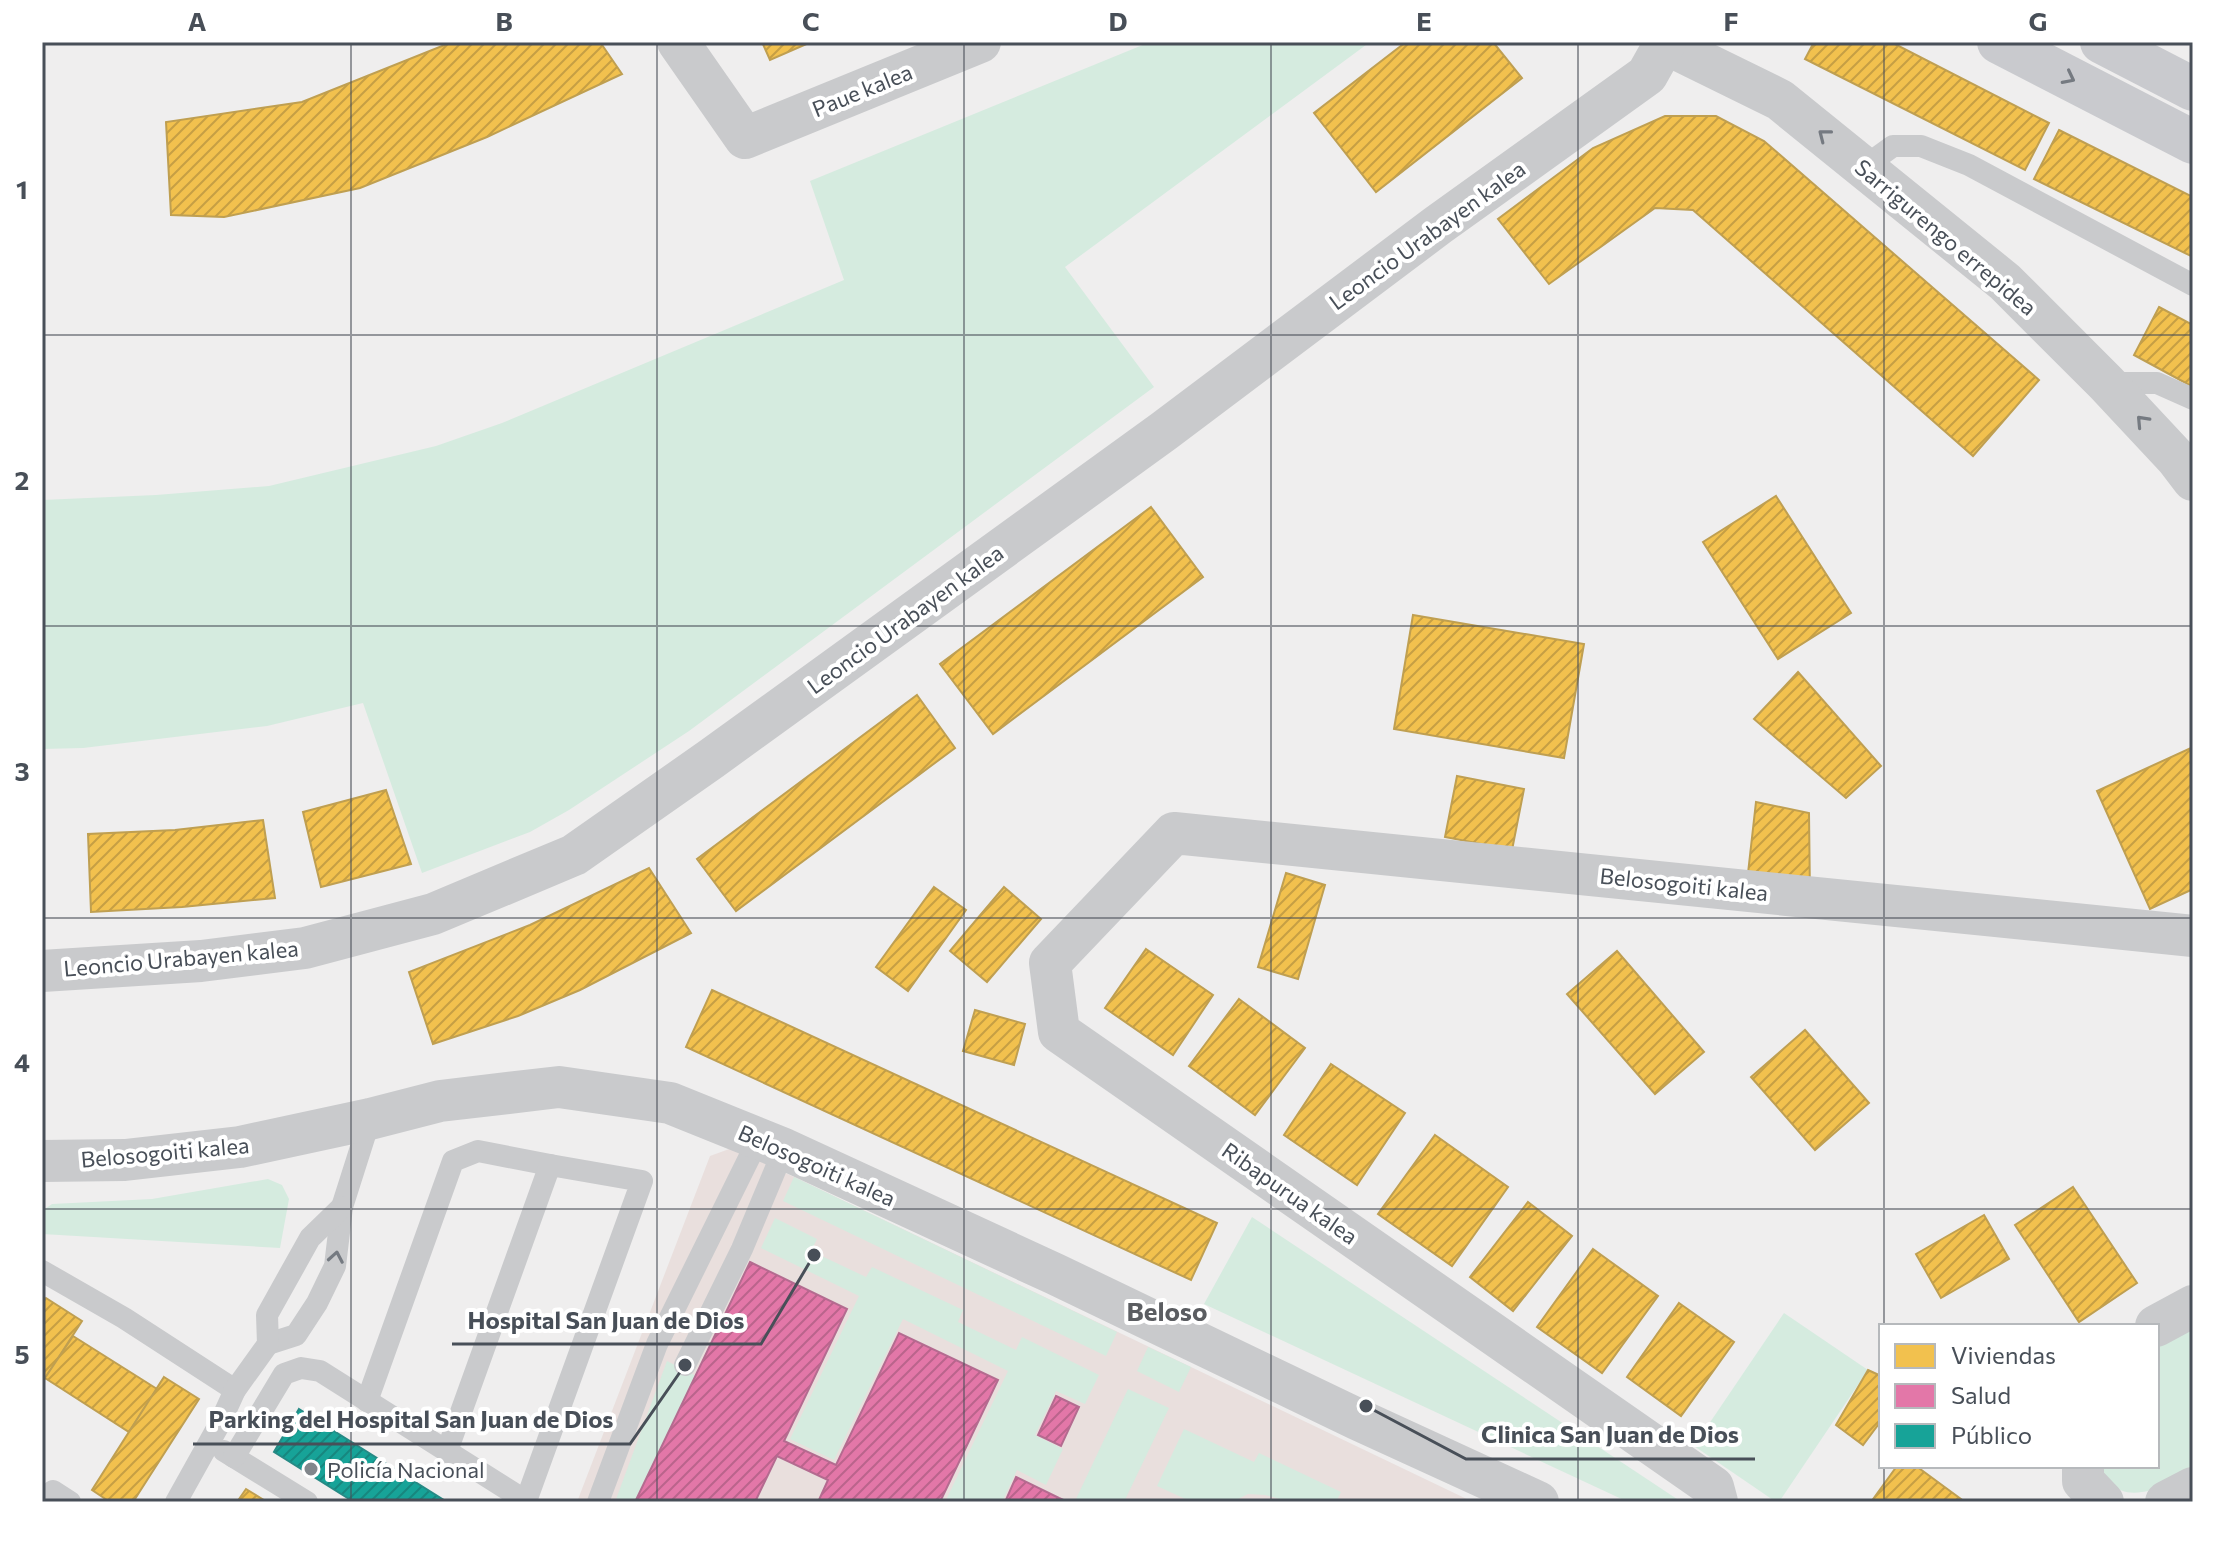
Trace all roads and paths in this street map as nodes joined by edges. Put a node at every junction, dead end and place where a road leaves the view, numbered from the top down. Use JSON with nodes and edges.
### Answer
{"nodes":[{"id":1,"x":678,"y":42,"type":"edge"},
{"id":2,"x":980,"y":42,"type":"edge"},
{"id":3,"x":1999,"y":42,"type":"edge"},
{"id":4,"x":2102,"y":42,"type":"edge"},
{"id":5,"x":1663,"y":43,"type":"edge"},
{"id":6,"x":2193,"y":89,"type":"edge"},
{"id":7,"x":2193,"y":142,"type":"edge"},
{"id":8,"x":1864,"y":167,"type":"junction"},
{"id":9,"x":2193,"y":285,"type":"edge"},
{"id":10,"x":2106,"y":383,"type":"junction"},
{"id":11,"x":2193,"y":399,"type":"edge"},
{"id":12,"x":2193,"y":480,"type":"edge"},
{"id":13,"x":1174,"y":833,"type":"joint"},
{"id":14,"x":2193,"y":936,"type":"edge"},
{"id":15,"x":42,"y":971,"type":"edge"},
{"id":16,"x":370,"y":1119,"type":"junction"},
{"id":17,"x":771,"y":1144,"type":"junction"},
{"id":18,"x":42,"y":1161,"type":"edge"},
{"id":19,"x":550,"y":1165,"type":"junction"},
{"id":20,"x":342,"y":1207,"type":"junction"},
{"id":21,"x":42,"y":1271,"type":"edge"},
{"id":22,"x":2193,"y":1306,"type":"edge"},
{"id":23,"x":2159,"y":1324,"type":"edge"},
{"id":24,"x":268,"y":1344,"type":"junction"},
{"id":25,"x":685,"y":1365,"type":"dead end"},
{"id":26,"x":235,"y":1390,"type":"junction"},
{"id":27,"x":367,"y":1401,"type":"junction"},
{"id":28,"x":210,"y":1442,"type":"junction"},
{"id":29,"x":447,"y":1451,"type":"junction"},
{"id":30,"x":234,"y":1457,"type":"junction"},
{"id":31,"x":2083,"y":1468,"type":"edge"},
{"id":32,"x":2193,"y":1488,"type":"edge"},
{"id":33,"x":176,"y":1502,"type":"edge"},
{"id":34,"x":307,"y":1502,"type":"edge"},
{"id":35,"x":598,"y":1502,"type":"edge"},
{"id":36,"x":1538,"y":1502,"type":"edge"},
{"id":37,"x":1717,"y":1502,"type":"edge"},
{"id":38,"x":2103,"y":1502,"type":"edge"},
{"id":39,"x":2166,"y":1502,"type":"edge"}],
"edges":[{"from":1,"to":2,"type":"street","name":"Paue kalea"},
{"from":3,"to":7,"type":"main road","one_way":true},
{"from":4,"to":6,"type":"main road"},
{"from":8,"to":5,"type":"street","name":"Sarrigurengo errepidea","one_way":true},
{"from":5,"to":15,"type":"street","name":"Leoncio Urabayen kalea"},
{"from":8,"to":9,"type":"lane"},
{"from":8,"to":10,"type":"street","name":"Sarrigurengo errepidea"},
{"from":10,"to":11,"type":"lane"},
{"from":12,"to":10,"type":"street","name":"Sarrigurengo errepidea","one_way":true},
{"from":13,"to":14,"type":"street","name":"Belosogoiti kalea"},
{"from":13,"to":37,"type":"street","name":"Ribapurua kalea"},
{"from":16,"to":17,"type":"street","name":"Belosogoiti kalea"},
{"from":16,"to":18,"type":"street","name":"Belosogoiti kalea"},
{"from":16,"to":20,"type":"lane"},
{"from":17,"to":25,"type":"lane"},
{"from":17,"to":35,"type":"lane"},
{"from":17,"to":36,"type":"street","name":"Belosogoiti kalea"},
{"from":19,"to":27,"type":"lane"},
{"from":19,"to":29,"type":"lane"},
{"from":19,"to":29,"type":"lane"},
{"from":20,"to":24,"type":"lane"},
{"from":24,"to":20,"type":"lane","one_way":true},
{"from":21,"to":26,"type":"lane"},
{"from":22,"to":23,"type":"street"},
{"from":24,"to":26,"type":"lane"},
{"from":26,"to":28,"type":"lane"},
{"from":27,"to":29,"type":"lane"},
{"from":27,"to":30,"type":"lane"},
{"from":28,"to":30,"type":"lane"},
{"from":28,"to":33,"type":"lane"},
{"from":30,"to":34,"type":"lane"},
{"from":31,"to":38,"type":"street"},
{"from":32,"to":39,"type":"street"}]}
